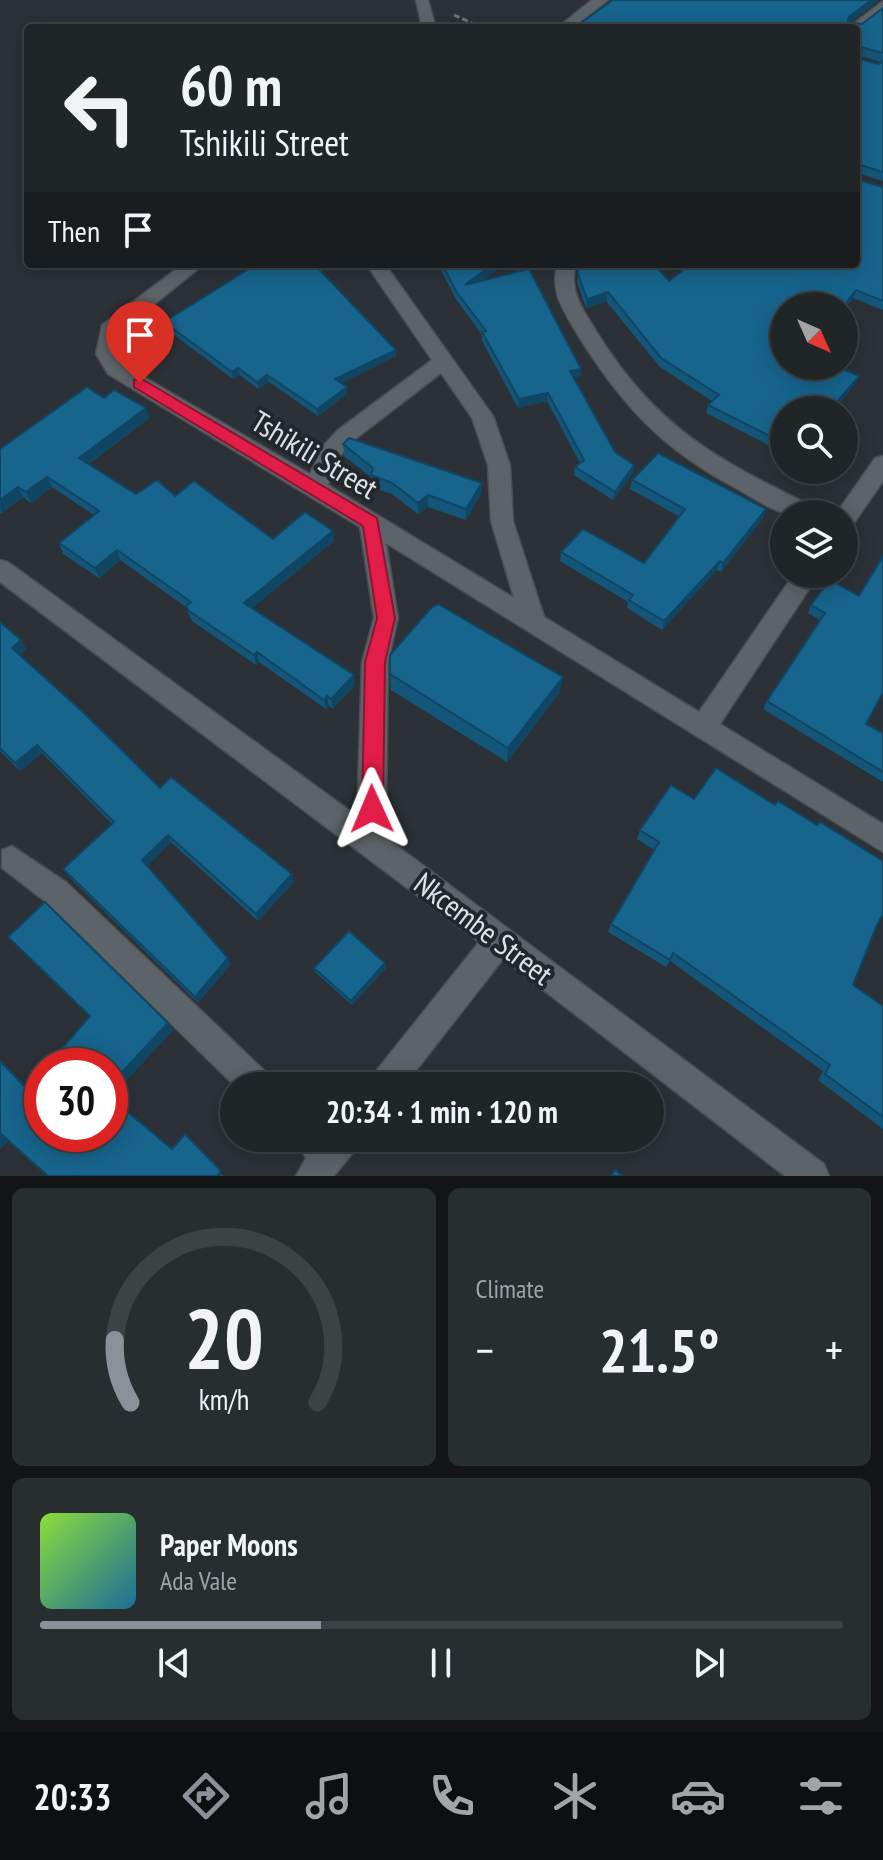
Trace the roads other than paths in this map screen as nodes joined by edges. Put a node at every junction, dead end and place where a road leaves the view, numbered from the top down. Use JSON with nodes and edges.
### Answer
{"nodes":[{"id":1,"x":601,"y":0,"type":"edge"},
{"id":2,"x":422,"y":2,"type":"dead end"},
{"id":3,"x":883,"y":4,"type":"edge"},
{"id":4,"x":428,"y":24,"type":"edge"},
{"id":5,"x":569,"y":24,"type":"edge"},
{"id":6,"x":859,"y":24,"type":"edge"},
{"id":7,"x":190,"y":268,"type":"edge"},
{"id":8,"x":378,"y":268,"type":"edge"},
{"id":9,"x":565,"y":268,"type":"edge"},
{"id":10,"x":445,"y":360,"type":"junction"},
{"id":11,"x":883,"y":464,"type":"edge"},
{"id":12,"x":315,"y":488,"type":"junction"},
{"id":13,"x":780,"y":500,"type":"edge"},
{"id":14,"x":858,"y":500,"type":"edge"},
{"id":15,"x":371,"y":522,"type":"junction"},
{"id":16,"x":0,"y":569,"type":"edge"},
{"id":17,"x":798,"y":588,"type":"edge"},
{"id":18,"x":534,"y":624,"type":"junction"},
{"id":19,"x":703,"y":728,"type":"junction"},
{"id":20,"x":883,"y":839,"type":"edge"},
{"id":21,"x":366,"y":841,"type":"junction"},
{"id":22,"x":6,"y":854,"type":"edge"},
{"id":23,"x":500,"y":939,"type":"junction"},
{"id":24,"x":243,"y":1072,"type":"edge"},
{"id":25,"x":395,"y":1072,"type":"edge"},
{"id":26,"x":812,"y":1176,"type":"edge"}],
"edges":[{"from":1,"to":5,"type":"street"},
{"from":2,"to":4,"type":"street"},
{"from":3,"to":6,"type":"lane"},
{"from":7,"to":12,"type":"street","name":"Tshikili Street"},
{"from":8,"to":10,"type":"street"},
{"from":9,"to":13,"type":"street"},
{"from":10,"to":12,"type":"street"},
{"from":10,"to":18,"type":"street"},
{"from":11,"to":14,"type":"street"},
{"from":12,"to":15,"type":"street","name":"Tshikili Street"},
{"from":15,"to":18,"type":"street","name":"Tshikili Street"},
{"from":15,"to":21,"type":"street"},
{"from":16,"to":21,"type":"street","name":"Nkcembe Street"},
{"from":17,"to":19,"type":"street"},
{"from":18,"to":19,"type":"street","name":"Tshikili Street"},
{"from":19,"to":20,"type":"street","name":"Tshikili Street"},
{"from":21,"to":23,"type":"street","name":"Nkcembe Street"},
{"from":22,"to":24,"type":"street"},
{"from":23,"to":25,"type":"street"},
{"from":23,"to":26,"type":"street","name":"Nkcembe Street"}]}
